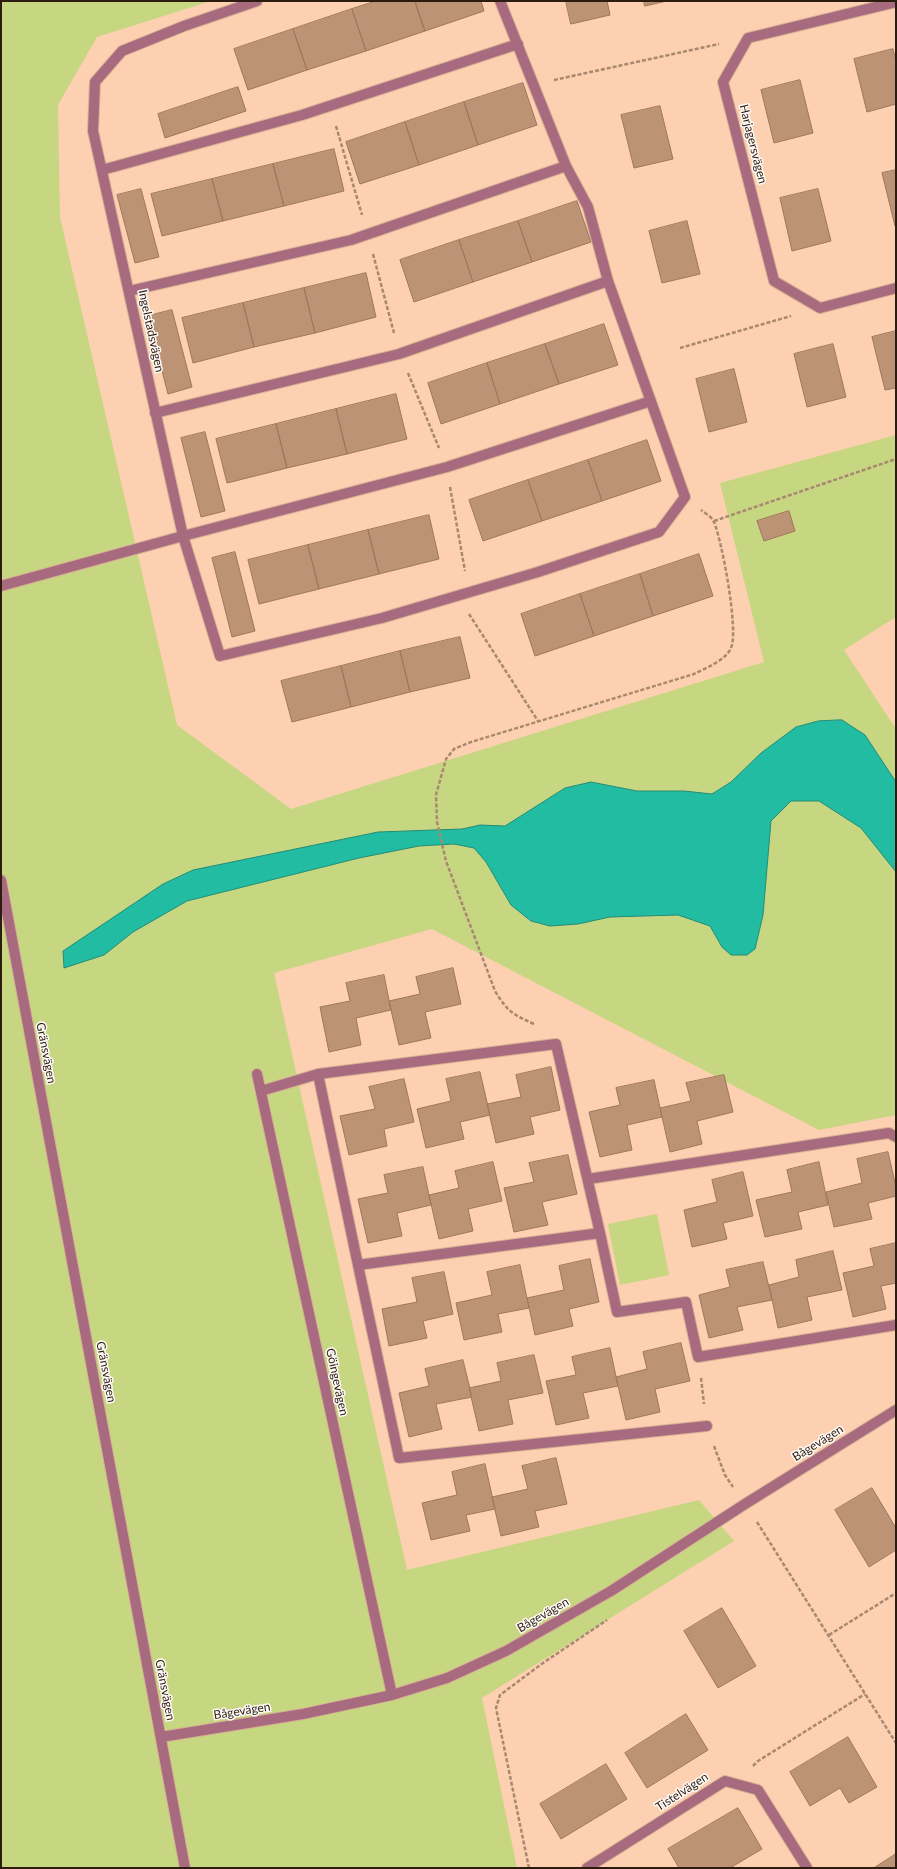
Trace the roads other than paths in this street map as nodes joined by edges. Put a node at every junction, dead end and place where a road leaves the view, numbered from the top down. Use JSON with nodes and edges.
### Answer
{"nodes":[{"id":1,"x":257,"y":1,"type":"edge"},
{"id":2,"x":500,"y":1,"type":"edge"},
{"id":3,"x":896,"y":2,"type":"edge"},
{"id":4,"x":518,"y":44,"type":"junction"},
{"id":5,"x":566,"y":166,"type":"junction"},
{"id":6,"x":102,"y":170,"type":"junction"},
{"id":7,"x":608,"y":281,"type":"junction"},
{"id":8,"x":896,"y":288,"type":"edge"},
{"id":9,"x":129,"y":291,"type":"junction"},
{"id":10,"x":651,"y":401,"type":"junction"},
{"id":11,"x":155,"y":413,"type":"junction"},
{"id":12,"x":183,"y":536,"type":"junction"},
{"id":13,"x":1,"y":586,"type":"edge"},
{"id":14,"x":1,"y":880,"type":"edge"},
{"id":15,"x":257,"y":1074,"type":"dead end"},
{"id":16,"x":318,"y":1074,"type":"junction"},
{"id":17,"x":261,"y":1091,"type":"junction"},
{"id":18,"x":896,"y":1137,"type":"edge"},
{"id":19,"x":588,"y":1179,"type":"junction"},
{"id":20,"x":600,"y":1234,"type":"junction"},
{"id":21,"x":358,"y":1265,"type":"junction"},
{"id":22,"x":896,"y":1325,"type":"edge"},
{"id":23,"x":896,"y":1410,"type":"edge"},
{"id":24,"x":707,"y":1426,"type":"road end"},
{"id":25,"x":392,"y":1695,"type":"junction"},
{"id":26,"x":161,"y":1737,"type":"junction"},
{"id":27,"x":185,"y":1868,"type":"edge"},
{"id":28,"x":587,"y":1868,"type":"edge"},
{"id":29,"x":807,"y":1868,"type":"edge"}],
"edges":[{"from":1,"to":6,"type":"street","name":"Ingelstadsvägen"},
{"from":2,"to":4,"type":"street"},
{"from":3,"to":8,"type":"street","name":"Harjagersvägen"},
{"from":4,"to":5,"type":"street"},
{"from":4,"to":6,"type":"street"},
{"from":5,"to":7,"type":"street"},
{"from":5,"to":9,"type":"street"},
{"from":6,"to":9,"type":"street","name":"Ingelstadsvägen"},
{"from":7,"to":10,"type":"street"},
{"from":7,"to":11,"type":"street"},
{"from":9,"to":11,"type":"street","name":"Ingelstadsvägen"},
{"from":10,"to":12,"type":"street"},
{"from":10,"to":12,"type":"street","name":"Ingelstadsvägen"},
{"from":11,"to":12,"type":"street","name":"Ingelstadsvägen"},
{"from":12,"to":13,"type":"street"},
{"from":14,"to":26,"type":"street","name":"Gränsvägen"},
{"from":15,"to":17,"type":"street","name":"Göingevägen"},
{"from":16,"to":17,"type":"street"},
{"from":16,"to":19,"type":"street"},
{"from":16,"to":21,"type":"street"},
{"from":17,"to":25,"type":"street","name":"Göingevägen"},
{"from":18,"to":19,"type":"street"},
{"from":19,"to":20,"type":"street"},
{"from":20,"to":21,"type":"street"},
{"from":20,"to":22,"type":"street"},
{"from":21,"to":24,"type":"street"},
{"from":23,"to":25,"type":"street","name":"Bågevägen"},
{"from":25,"to":26,"type":"street","name":"Bågevägen"},
{"from":26,"to":27,"type":"street","name":"Gränsvägen"},
{"from":28,"to":29,"type":"street","name":"Tistelvägen"}]}
